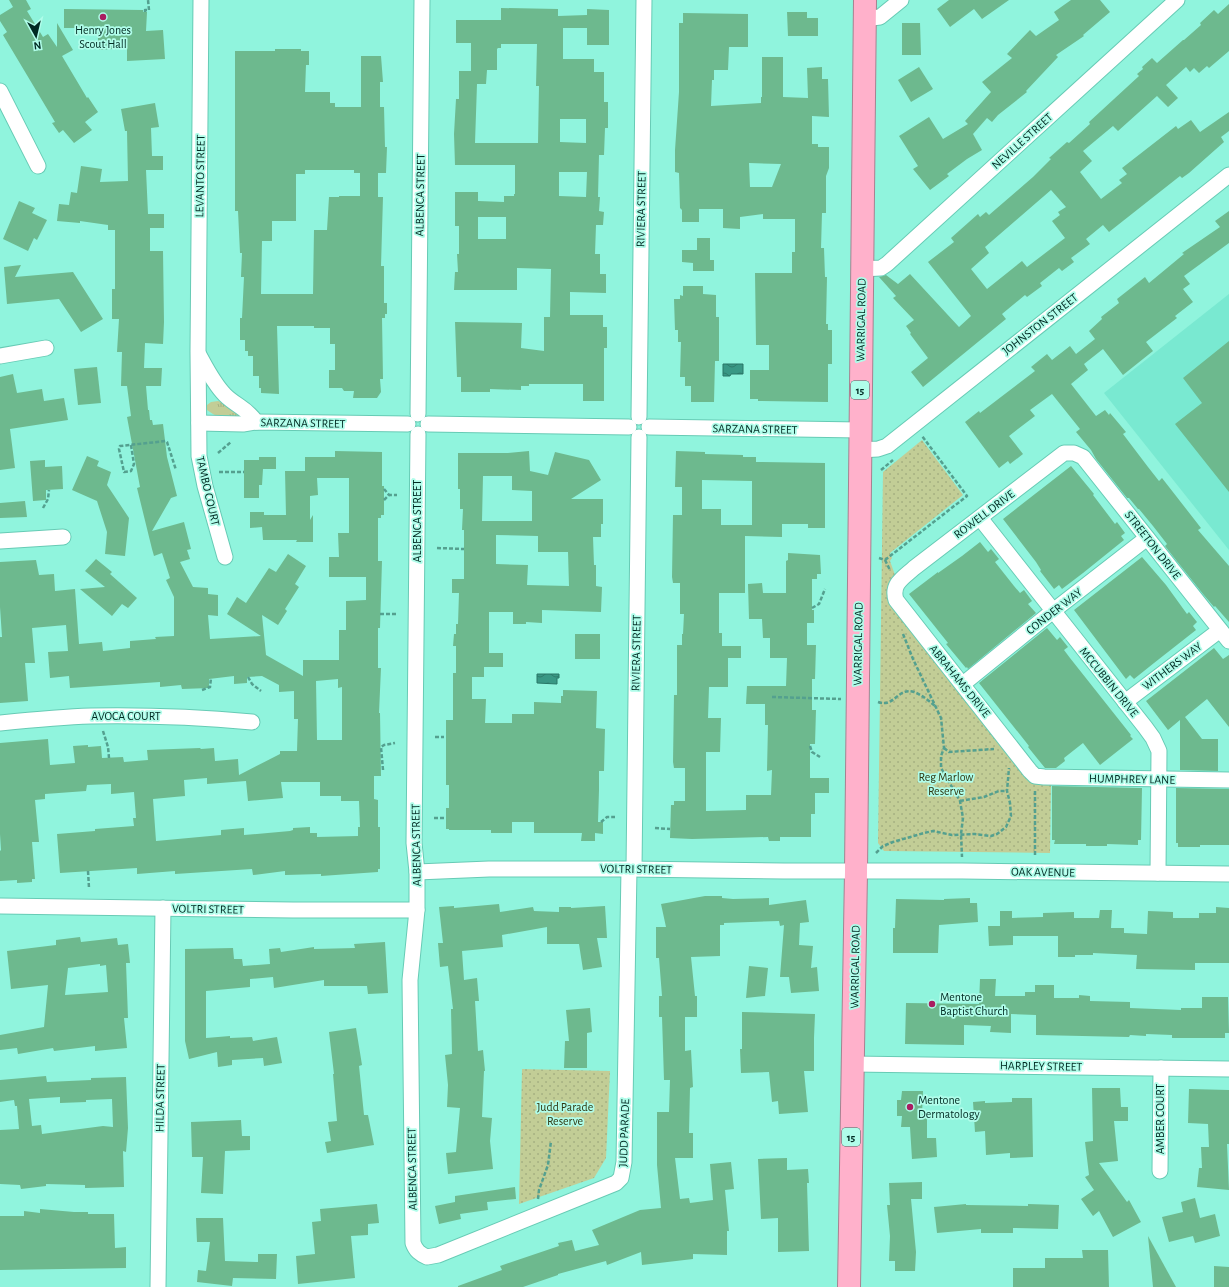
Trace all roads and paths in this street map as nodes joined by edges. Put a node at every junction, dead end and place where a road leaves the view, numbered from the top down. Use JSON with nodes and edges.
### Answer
{"nodes":[{"id":1,"x":148,"y":0,"type":"edge"},
{"id":2,"x":201,"y":0,"type":"edge"},
{"id":3,"x":422,"y":0,"type":"edge"},
{"id":4,"x":644,"y":0,"type":"edge"},
{"id":5,"x":901,"y":0,"type":"edge"},
{"id":6,"x":1177,"y":0,"type":"edge"},
{"id":7,"x":864,"y":9,"type":"edge"},
{"id":8,"x":145,"y":12,"type":"dead end"},
{"id":9,"x":0,"y":91,"type":"edge"},
{"id":10,"x":38,"y":166,"type":"dead end"},
{"id":11,"x":1229,"y":175,"type":"edge"},
{"id":12,"x":861,"y":270,"type":"junction"},
{"id":13,"x":46,"y":348,"type":"dead end"},
{"id":14,"x":198,"y":352,"type":"junction"},
{"id":15,"x":0,"y":356,"type":"edge"},
{"id":16,"x":225,"y":395,"type":"junction"},
{"id":17,"x":199,"y":402,"type":"junction"},
{"id":18,"x":256,"y":422,"type":"junction"},
{"id":19,"x":199,"y":423,"type":"junction"},
{"id":20,"x":418,"y":424,"type":"junction"},
{"id":21,"x":639,"y":427,"type":"junction"},
{"id":22,"x":860,"y":430,"type":"junction"},
{"id":23,"x":922,"y":436,"type":"dead end"},
{"id":24,"x":231,"y":442,"type":"dead end"},
{"id":25,"x":131,"y":445,"type":"junction"},
{"id":26,"x":218,"y":453,"type":"dead end"},
{"id":27,"x":1074,"y":453,"type":"joint"},
{"id":28,"x":859,"y":466,"type":"junction"},
{"id":29,"x":176,"y":470,"type":"dead end"},
{"id":30,"x":219,"y":472,"type":"dead end"},
{"id":31,"x":244,"y":472,"type":"dead end"},
{"id":32,"x":384,"y":489,"type":"dead end"},
{"id":33,"x":49,"y":490,"type":"dead end"},
{"id":34,"x":389,"y":495,"type":"junction"},
{"id":35,"x":397,"y":495,"type":"dead end"},
{"id":36,"x":384,"y":500,"type":"dead end"},
{"id":37,"x":43,"y":508,"type":"dead end"},
{"id":38,"x":980,"y":518,"type":"junction"},
{"id":39,"x":63,"y":537,"type":"dead end"},
{"id":40,"x":1147,"y":538,"type":"junction"},
{"id":41,"x":0,"y":541,"type":"edge"},
{"id":42,"x":437,"y":548,"type":"dead end"},
{"id":43,"x":464,"y":549,"type":"dead end"},
{"id":44,"x":225,"y":557,"type":"dead end"},
{"id":45,"x":879,"y":558,"type":"dead end"},
{"id":46,"x":885,"y":560,"type":"junction"},
{"id":47,"x":894,"y":578,"type":"junction"},
{"id":48,"x":825,"y":589,"type":"dead end"},
{"id":49,"x":812,"y":608,"type":"dead end"},
{"id":50,"x":1053,"y":611,"type":"junction"},
{"id":51,"x":380,"y":614,"type":"dead end"},
{"id":52,"x":396,"y":614,"type":"dead end"},
{"id":53,"x":902,"y":632,"type":"dead end"},
{"id":54,"x":1225,"y":636,"type":"edge"},
{"id":55,"x":248,"y":677,"type":"dead end"},
{"id":56,"x":211,"y":678,"type":"dead end"},
{"id":57,"x":963,"y":684,"type":"junction"},
{"id":58,"x":202,"y":690,"type":"dead end"},
{"id":59,"x":261,"y":691,"type":"dead end"},
{"id":60,"x":772,"y":698,"type":"dead end"},
{"id":61,"x":868,"y":700,"type":"junction"},
{"id":62,"x":1124,"y":702,"type":"junction"},
{"id":63,"x":936,"y":707,"type":"junction"},
{"id":64,"x":252,"y":722,"type":"dead end"},
{"id":65,"x":0,"y":723,"type":"edge"},
{"id":66,"x":104,"y":731,"type":"dead end"},
{"id":67,"x":435,"y":737,"type":"dead end"},
{"id":68,"x":444,"y":737,"type":"dead end"},
{"id":69,"x":395,"y":743,"type":"dead end"},
{"id":70,"x":810,"y":746,"type":"dead end"},
{"id":71,"x":944,"y":748,"type":"junction"},
{"id":72,"x":998,"y":749,"type":"dead end"},
{"id":73,"x":820,"y":757,"type":"dead end"},
{"id":74,"x":109,"y":758,"type":"dead end"},
{"id":75,"x":1005,"y":762,"type":"dead end"},
{"id":76,"x":383,"y":770,"type":"dead end"},
{"id":77,"x":1035,"y":776,"type":"junction"},
{"id":78,"x":1159,"y":779,"type":"junction"},
{"id":79,"x":1229,"y":780,"type":"edge"},
{"id":80,"x":1007,"y":791,"type":"junction"},
{"id":81,"x":960,"y":801,"type":"junction"},
{"id":82,"x":615,"y":817,"type":"dead end"},
{"id":83,"x":434,"y":818,"type":"dead end"},
{"id":84,"x":446,"y":818,"type":"dead end"},
{"id":85,"x":601,"y":822,"type":"dead end"},
{"id":86,"x":656,"y":828,"type":"dead end"},
{"id":87,"x":670,"y":828,"type":"dead end"},
{"id":88,"x":961,"y":834,"type":"junction"},
{"id":89,"x":876,"y":853,"type":"dead end"},
{"id":90,"x":1035,"y":855,"type":"dead end"},
{"id":91,"x":631,"y":869,"type":"junction"},
{"id":92,"x":88,"y":871,"type":"dead end"},
{"id":93,"x":962,"y":871,"type":"junction"},
{"id":94,"x":417,"y":872,"type":"junction"},
{"id":95,"x":856,"y":872,"type":"junction"},
{"id":96,"x":1158,"y":873,"type":"junction"},
{"id":97,"x":1229,"y":874,"type":"edge"},
{"id":98,"x":89,"y":888,"type":"dead end"},
{"id":99,"x":0,"y":906,"type":"edge"},
{"id":100,"x":163,"y":908,"type":"junction"},
{"id":101,"x":417,"y":910,"type":"junction"},
{"id":102,"x":852,"y":1064,"type":"junction"},
{"id":103,"x":1161,"y":1068,"type":"junction"},
{"id":104,"x":1229,"y":1069,"type":"edge"},
{"id":105,"x":552,"y":1140,"type":"dead end"},
{"id":106,"x":1160,"y":1171,"type":"dead end"},
{"id":107,"x":538,"y":1215,"type":"junction"},
{"id":108,"x":420,"y":1254,"type":"joint"},
{"id":109,"x":158,"y":1287,"type":"edge"},
{"id":110,"x":849,"y":1287,"type":"edge"}],
"edges":[{"from":1,"to":8,"type":"path"},
{"from":2,"to":14,"type":"street","name":"LEVANTO STREET"},
{"from":3,"to":20,"type":"street","name":"ALBENCA STREET"},
{"from":4,"to":21,"type":"street","name":"RIVIERA STREET"},
{"from":5,"to":7,"type":"street"},
{"from":6,"to":12,"type":"street","name":"NEVILLE STREET"},
{"from":7,"to":12,"type":"highway","name":"WARRIGAL ROAD","number":"15"},
{"from":9,"to":10,"type":"street"},
{"from":11,"to":28,"type":"street","name":"JOHNSTON STREET"},
{"from":12,"to":22,"type":"highway","name":"WARRIGAL ROAD","number":"15"},
{"from":13,"to":15,"type":"street"},
{"from":14,"to":16,"type":"street","name":"LEVANTO STREET"},
{"from":14,"to":17,"type":"street","name":"LEVANTO STREET"},
{"from":16,"to":17,"type":"street"},
{"from":16,"to":18,"type":"street","name":"LEVANTO STREET"},
{"from":17,"to":19,"type":"street","name":"LEVANTO STREET"},
{"from":18,"to":19,"type":"street","name":"SARZANA STREET"},
{"from":18,"to":20,"type":"street","name":"SARZANA STREET"},
{"from":19,"to":44,"type":"street","name":"TAMBO COURT"},
{"from":20,"to":21,"type":"street","name":"SARZANA STREET"},
{"from":20,"to":94,"type":"street","name":"ALBENCA STREET"},
{"from":21,"to":22,"type":"street","name":"SARZANA STREET"},
{"from":21,"to":91,"type":"street","name":"RIVIERA STREET"},
{"from":22,"to":28,"type":"highway","name":"WARRIGAL ROAD","number":"15"},
{"from":23,"to":46,"type":"path"},
{"from":24,"to":26,"type":"path"},
{"from":25,"to":25,"type":"path"},
{"from":25,"to":29,"type":"path"},
{"from":27,"to":38,"type":"street","name":"ROWELL DRIVE"},
{"from":27,"to":40,"type":"street","name":"STREETON DRIVE"},
{"from":28,"to":61,"type":"highway","name":"WARRIGAL ROAD","number":"15"},
{"from":30,"to":31,"type":"path"},
{"from":32,"to":34,"type":"path"},
{"from":33,"to":37,"type":"path"},
{"from":34,"to":35,"type":"path"},
{"from":34,"to":36,"type":"path"},
{"from":38,"to":47,"type":"street","name":"ROWELL DRIVE"},
{"from":38,"to":50,"type":"street","name":"MCCUBBIN DRIVE"},
{"from":39,"to":41,"type":"street"},
{"from":40,"to":50,"type":"street","name":"CONDER WAY"},
{"from":40,"to":54,"type":"street","name":"STREETON DRIVE"},
{"from":42,"to":43,"type":"path"},
{"from":45,"to":46,"type":"path"},
{"from":46,"to":47,"type":"path"},
{"from":47,"to":57,"type":"street","name":"ABRAHAMS DRIVE"},
{"from":48,"to":49,"type":"path"},
{"from":50,"to":57,"type":"street","name":"CONDER WAY"},
{"from":50,"to":62,"type":"street","name":"MCCUBBIN DRIVE"},
{"from":51,"to":52,"type":"path"},
{"from":53,"to":63,"type":"path"},
{"from":54,"to":62,"type":"street","name":"WITHERS WAY"},
{"from":55,"to":59,"type":"path"},
{"from":56,"to":58,"type":"path"},
{"from":57,"to":77,"type":"street","name":"ABRAHAMS DRIVE"},
{"from":60,"to":61,"type":"path"},
{"from":61,"to":63,"type":"path"},
{"from":61,"to":95,"type":"highway","name":"WARRIGAL ROAD","number":"15"},
{"from":62,"to":78,"type":"street","name":"MCCUBBIN DRIVE"},
{"from":63,"to":71,"type":"path"},
{"from":64,"to":65,"type":"street","name":"AVOCA COURT"},
{"from":66,"to":74,"type":"path"},
{"from":67,"to":68,"type":"path"},
{"from":69,"to":76,"type":"path"},
{"from":70,"to":73,"type":"path"},
{"from":71,"to":72,"type":"path"},
{"from":71,"to":81,"type":"path"},
{"from":75,"to":80,"type":"path"},
{"from":77,"to":78,"type":"street","name":"HUMPHREY LANE"},
{"from":77,"to":90,"type":"path"},
{"from":78,"to":79,"type":"street","name":"HUMPHREY LANE"},
{"from":78,"to":96,"type":"street","name":"MCCUBBIN DRIVE"},
{"from":80,"to":81,"type":"path"},
{"from":80,"to":88,"type":"path"},
{"from":81,"to":88,"type":"path"},
{"from":82,"to":85,"type":"path"},
{"from":83,"to":84,"type":"path"},
{"from":86,"to":87,"type":"path"},
{"from":88,"to":89,"type":"path"},
{"from":88,"to":93,"type":"path"},
{"from":91,"to":94,"type":"street","name":"VOLTRI STREET"},
{"from":91,"to":95,"type":"street","name":"VOLTRI STREET"},
{"from":91,"to":107,"type":"street","name":"JUDD PARADE"},
{"from":92,"to":98,"type":"path"},
{"from":93,"to":95,"type":"street","name":"OAK AVENUE"},
{"from":93,"to":96,"type":"street","name":"OAK AVENUE"},
{"from":94,"to":101,"type":"street","name":"ALBENCA STREET"},
{"from":95,"to":102,"type":"highway","name":"WARRIGAL ROAD","number":"15"},
{"from":96,"to":97,"type":"street","name":"OAK AVENUE"},
{"from":99,"to":100,"type":"street","name":"VOLTRI STREET"},
{"from":100,"to":101,"type":"street","name":"VOLTRI STREET"},
{"from":100,"to":109,"type":"street","name":"HILDA STREET"},
{"from":101,"to":108,"type":"street","name":"ALBENCA STREET"},
{"from":102,"to":103,"type":"street","name":"HARPLEY STREET"},
{"from":102,"to":110,"type":"highway","name":"WARRIGAL ROAD","number":"15"},
{"from":103,"to":104,"type":"street","name":"HARPLEY STREET"},
{"from":103,"to":106,"type":"street","name":"AMBER COURT"},
{"from":105,"to":107,"type":"path"},
{"from":107,"to":108,"type":"street","name":"JUDD PARADE"}]}
